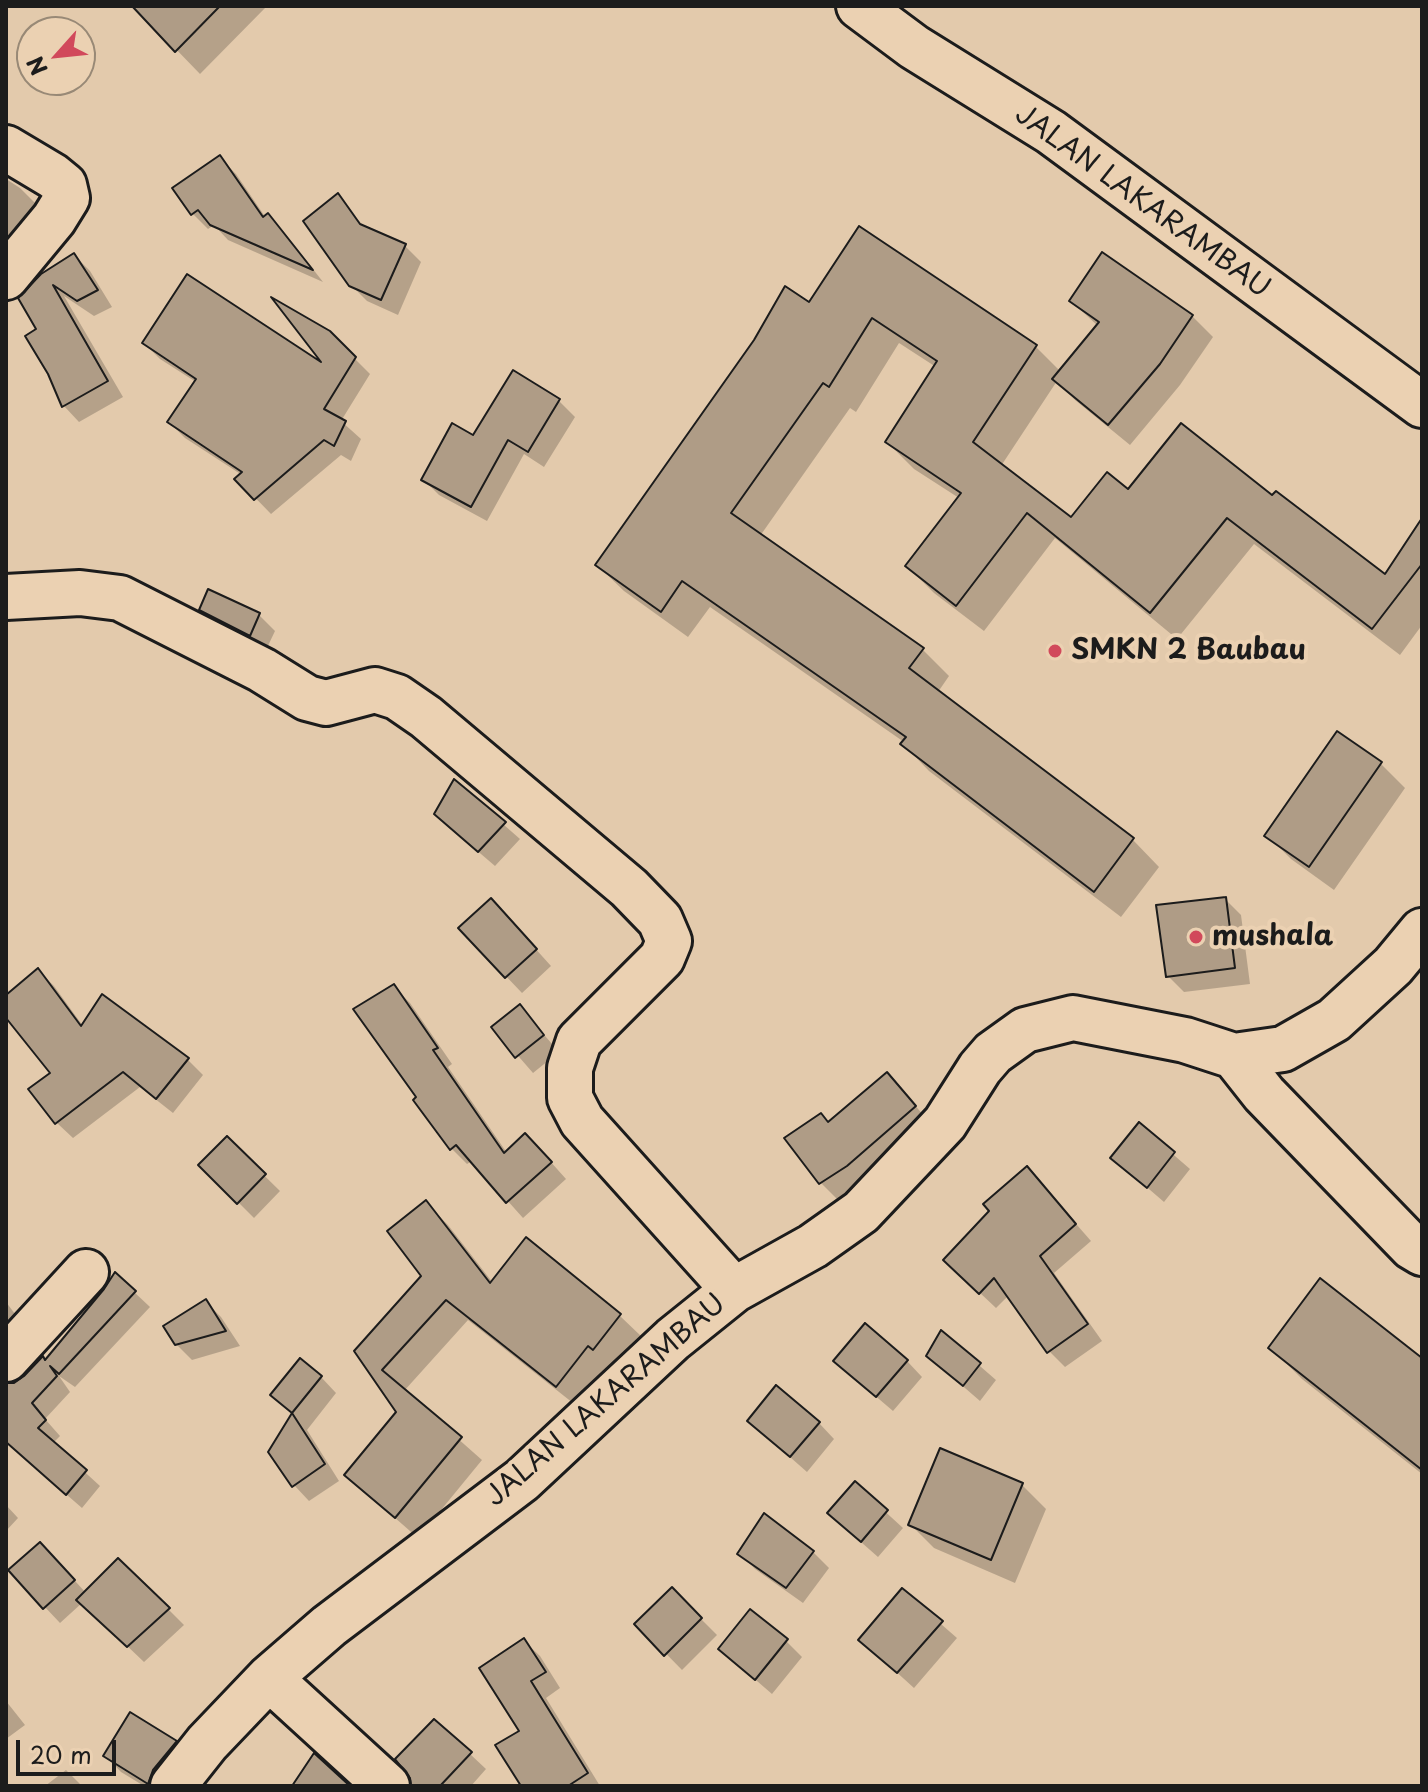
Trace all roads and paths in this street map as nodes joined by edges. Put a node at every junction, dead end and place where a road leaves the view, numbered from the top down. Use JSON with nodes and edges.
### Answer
{"nodes":[{"id":1,"x":859,"y":6,"type":"edge"},
{"id":2,"x":6,"y":148,"type":"edge"},
{"id":3,"x":6,"y":277,"type":"edge"},
{"id":4,"x":1422,"y":405,"type":"edge"},
{"id":5,"x":6,"y":597,"type":"edge"},
{"id":6,"x":1422,"y":931,"type":"edge"},
{"id":7,"x":1234,"y":1056,"type":"junction"},
{"id":8,"x":1422,"y":1253,"type":"edge"},
{"id":9,"x":86,"y":1272,"type":"dead end"},
{"id":10,"x":734,"y":1290,"type":"junction"},
{"id":11,"x":6,"y":1359,"type":"edge"},
{"id":12,"x":269,"y":1678,"type":"junction"},
{"id":13,"x":173,"y":1786,"type":"edge"},
{"id":14,"x":387,"y":1786,"type":"edge"}],
"edges":[{"from":1,"to":4,"type":"street","name":"JALAN LAKARAMBAU"},
{"from":2,"to":3,"type":"street"},
{"from":5,"to":10,"type":"street"},
{"from":6,"to":7,"type":"street","name":"JALAN LAKARAMBAU"},
{"from":7,"to":8,"type":"street"},
{"from":7,"to":10,"type":"street","name":"JALAN LAKARAMBAU"},
{"from":9,"to":11,"type":"street"},
{"from":10,"to":12,"type":"street","name":"JALAN LAKARAMBAU"},
{"from":12,"to":13,"type":"street","name":"JALAN LAKARAMBAU"},
{"from":12,"to":14,"type":"street"}]}
